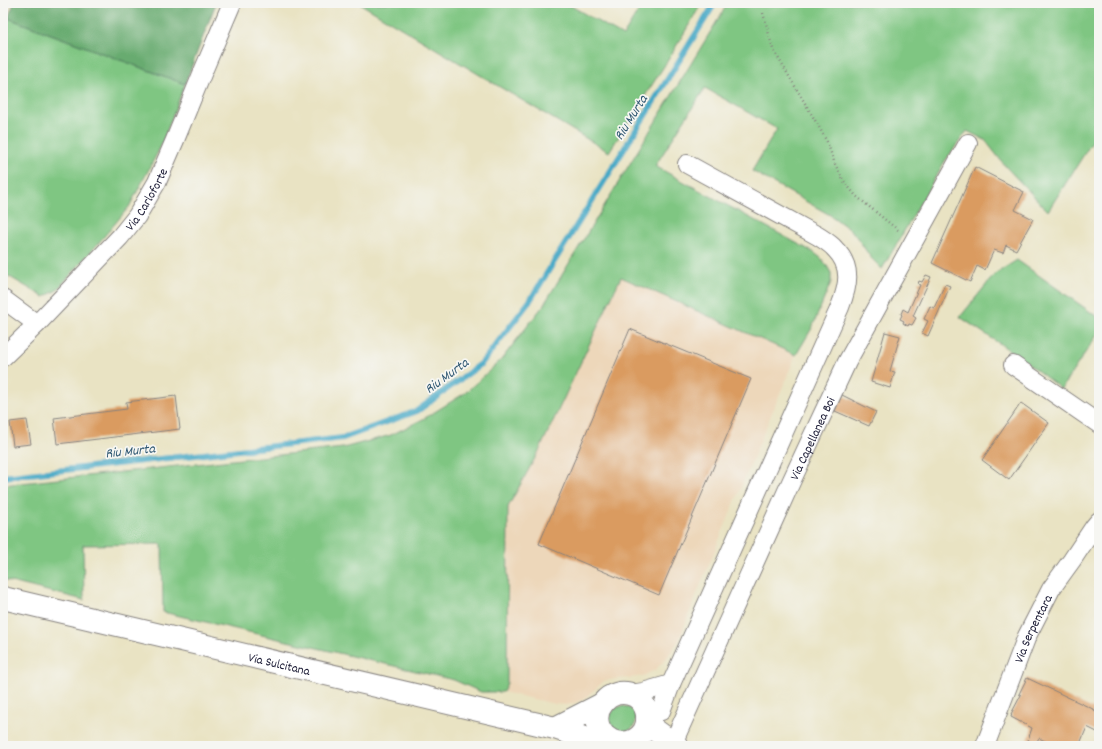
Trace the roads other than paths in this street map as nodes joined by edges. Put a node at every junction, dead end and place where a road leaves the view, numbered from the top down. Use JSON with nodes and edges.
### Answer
{"nodes":[{"id":1,"x":232,"y":3,"type":"edge"},
{"id":2,"x":968,"y":143,"type":"dead end"},
{"id":3,"x":687,"y":164,"type":"dead end"},
{"id":4,"x":3,"y":299,"type":"edge"},
{"id":5,"x":37,"y":324,"type":"junction"},
{"id":6,"x":3,"y":357,"type":"edge"},
{"id":7,"x":1013,"y":365,"type":"dead end"},
{"id":8,"x":1099,"y":424,"type":"edge"},
{"id":9,"x":1099,"y":521,"type":"edge"},
{"id":10,"x":3,"y":598,"type":"edge"},
{"id":11,"x":671,"y":684,"type":"junction"},
{"id":12,"x":631,"y":694,"type":"junction"},
{"id":13,"x":602,"y":704,"type":"junction"},
{"id":14,"x":648,"y":718,"type":"junction"},
{"id":15,"x":555,"y":728,"type":"junction"},
{"id":16,"x":622,"y":743,"type":"edge"},
{"id":17,"x":675,"y":745,"type":"edge"},
{"id":18,"x":985,"y":746,"type":"edge"}],
"edges":[{"from":1,"to":5,"type":"street","name":"Via Carloforte"},
{"from":2,"to":17,"type":"street","name":"Via Capellanea Boi"},
{"from":3,"to":11,"type":"street"},
{"from":4,"to":5,"type":"street"},
{"from":5,"to":6,"type":"street","name":"Via Carloforte"},
{"from":7,"to":8,"type":"street"},
{"from":9,"to":18,"type":"street","name":"Via Serpentara"},
{"from":10,"to":15,"type":"main road","name":"Via Sulcitana"},
{"from":11,"to":12,"type":"street"},
{"from":11,"to":14,"type":"street"},
{"from":12,"to":13,"type":"main road"},
{"from":12,"to":14,"type":"main road"},
{"from":13,"to":15,"type":"main road"},
{"from":13,"to":16,"type":"main road"},
{"from":14,"to":16,"type":"main road"},
{"from":14,"to":17,"type":"main road"},
{"from":15,"to":16,"type":"main road","name":"Via Sulcitana"}]}
